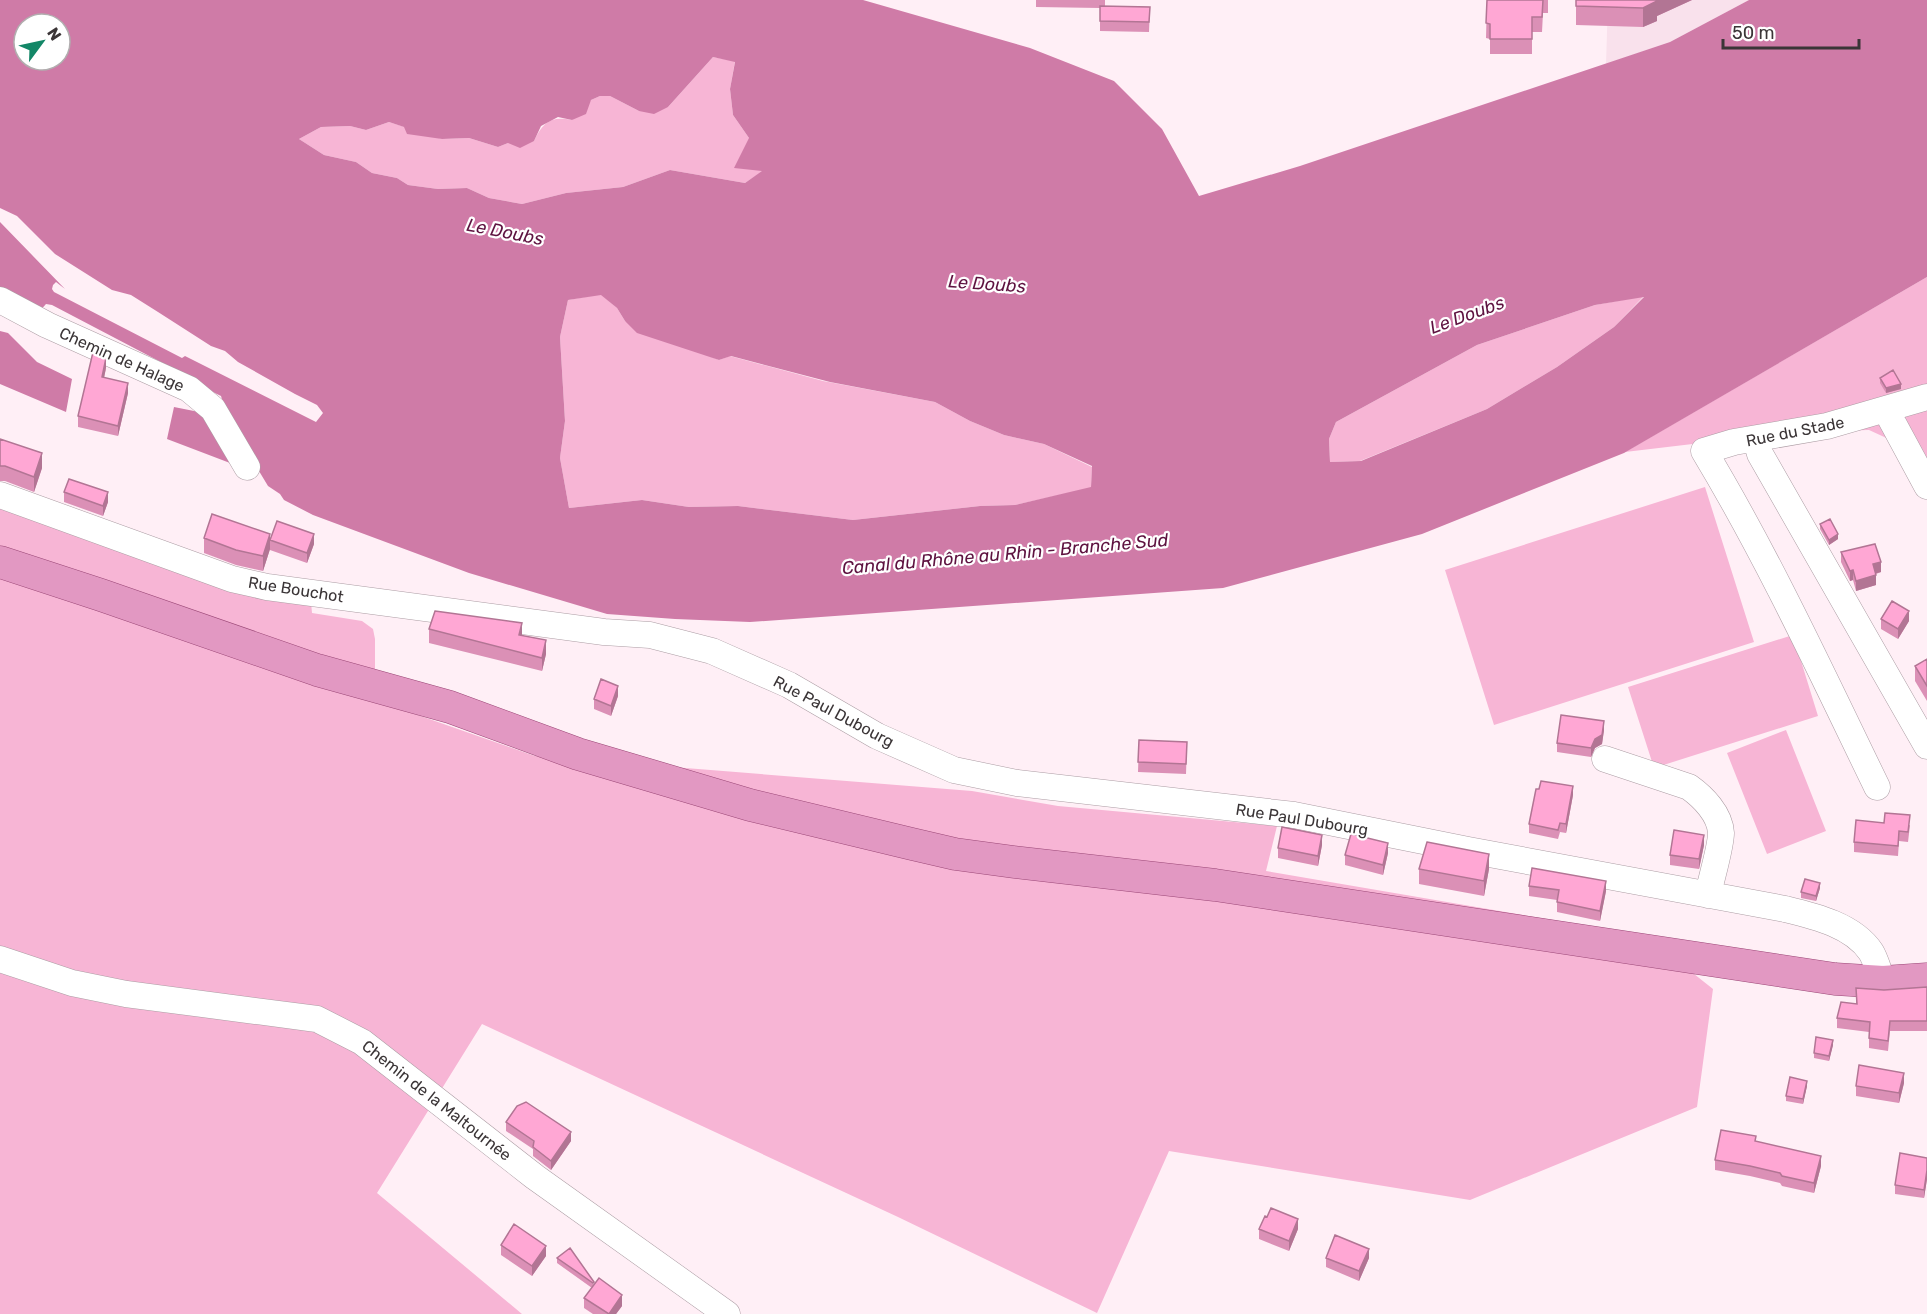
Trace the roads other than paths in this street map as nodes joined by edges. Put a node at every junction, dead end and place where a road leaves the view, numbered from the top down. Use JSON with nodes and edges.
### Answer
{"nodes":[{"id":1,"x":0,"y":300,"type":"edge"},
{"id":2,"x":1927,"y":397,"type":"edge"},
{"id":3,"x":1886,"y":410,"type":"junction"},
{"id":4,"x":1756,"y":440,"type":"junction"},
{"id":5,"x":247,"y":467,"type":"dead end"},
{"id":6,"x":1927,"y":486,"type":"edge"},
{"id":7,"x":0,"y":495,"type":"edge"},
{"id":8,"x":0,"y":562,"type":"edge"},
{"id":9,"x":712,"y":651,"type":"joint"},
{"id":10,"x":1927,"y":746,"type":"edge"},
{"id":11,"x":1605,"y":759,"type":"dead end"},
{"id":12,"x":1877,"y":787,"type":"dead end"},
{"id":13,"x":1708,"y":895,"type":"junction"},
{"id":14,"x":0,"y":959,"type":"edge"},
{"id":15,"x":1927,"y":979,"type":"edge"},
{"id":16,"x":1883,"y":982,"type":"junction"},
{"id":17,"x":727,"y":1314,"type":"edge"}],
"edges":[{"from":1,"to":5,"type":"street","name":"Chemin de Halage"},
{"from":2,"to":3,"type":"street","name":"Rue du Stade"},
{"from":3,"to":4,"type":"street","name":"Rue du Stade"},
{"from":3,"to":6,"type":"street"},
{"from":4,"to":10,"type":"street"},
{"from":4,"to":12,"type":"street","name":"Rue du Stade"},
{"from":7,"to":9,"type":"street","name":"Rue Bouchot"},
{"from":8,"to":16,"type":"main road"},
{"from":9,"to":13,"type":"street","name":"Rue Paul Dubourg"},
{"from":11,"to":13,"type":"street"},
{"from":13,"to":16,"type":"street","name":"Rue Paul Dubourg"},
{"from":14,"to":17,"type":"street","name":"Chemin de la Maltournée"},
{"from":15,"to":16,"type":"main road"}]}
